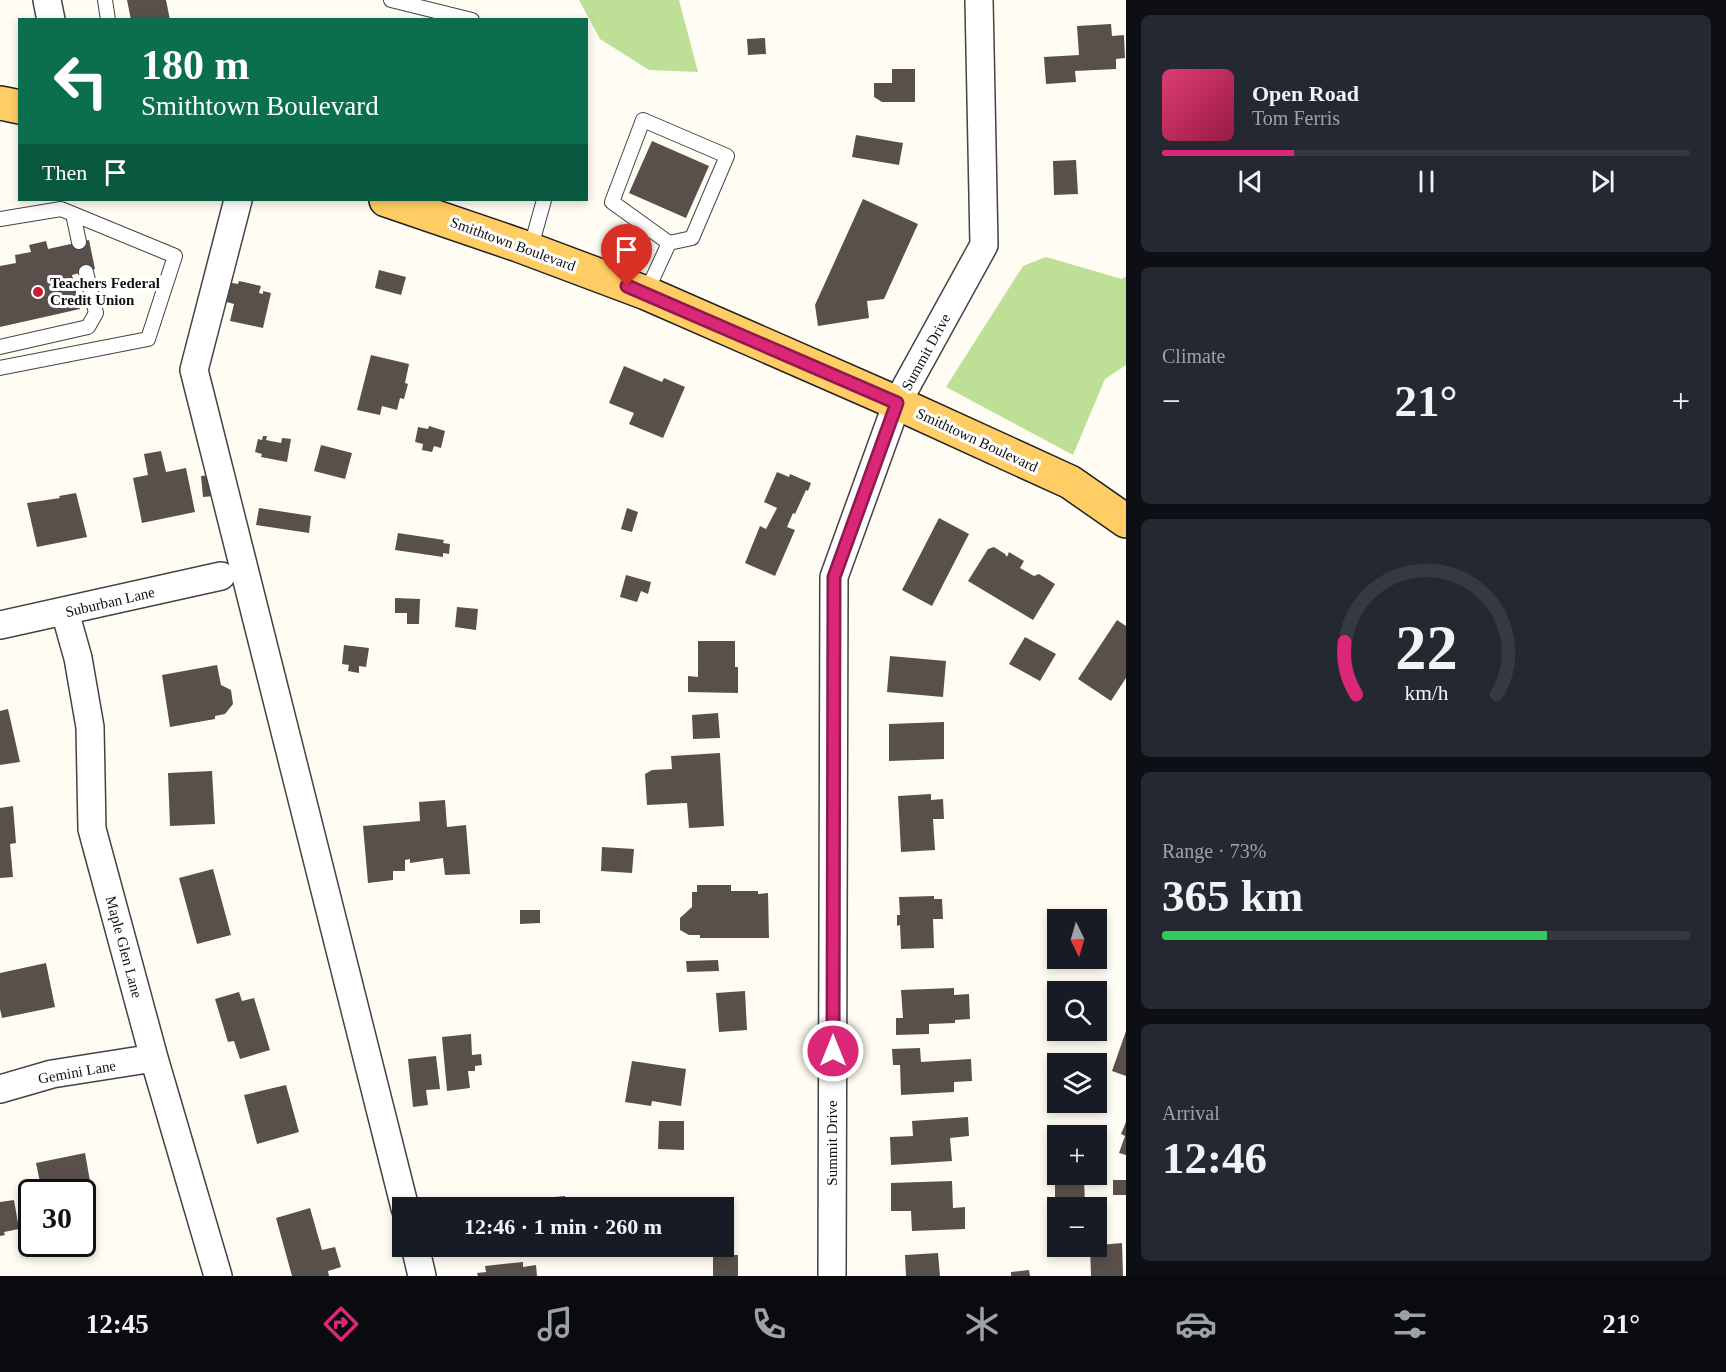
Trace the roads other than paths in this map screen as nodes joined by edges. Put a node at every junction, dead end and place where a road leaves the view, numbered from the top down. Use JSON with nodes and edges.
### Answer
{"nodes":[{"id":1,"x":47,"y":0,"type":"edge"},
{"id":2,"x":105,"y":0,"type":"edge"},
{"id":3,"x":391,"y":0,"type":"edge"},
{"id":4,"x":979,"y":0,"type":"edge"},
{"id":5,"x":51,"y":18,"type":"edge"},
{"id":6,"x":108,"y":18,"type":"edge"},
{"id":7,"x":464,"y":18,"type":"edge"},
{"id":8,"x":0,"y":103,"type":"edge"},
{"id":9,"x":18,"y":106,"type":"edge"},
{"id":10,"x":238,"y":201,"type":"edge"},
{"id":11,"x":389,"y":201,"type":"edge"},
{"id":12,"x":544,"y":201,"type":"edge"},
{"id":13,"x":73,"y":214,"type":"junction"},
{"id":14,"x":0,"y":219,"type":"edge"},
{"id":15,"x":79,"y":242,"type":"dead end"},
{"id":16,"x":669,"y":243,"type":"junction"},
{"id":17,"x":530,"y":250,"type":"junction"},
{"id":18,"x":86,"y":272,"type":"dead end"},
{"id":19,"x":646,"y":293,"type":"junction"},
{"id":20,"x":0,"y":347,"type":"edge"},
{"id":21,"x":0,"y":368,"type":"edge"},
{"id":22,"x":897,"y":403,"type":"junction"},
{"id":23,"x":1126,"y":521,"type":"edge"},
{"id":24,"x":220,"y":576,"type":"dead end"},
{"id":25,"x":65,"y":612,"type":"junction"},
{"id":26,"x":0,"y":626,"type":"edge"},
{"id":27,"x":154,"y":1058,"type":"junction"},
{"id":28,"x":0,"y":1089,"type":"edge"},
{"id":29,"x":402,"y":1197,"type":"edge"},
{"id":30,"x":418,"y":1257,"type":"edge"},
{"id":31,"x":218,"y":1276,"type":"edge"},
{"id":32,"x":422,"y":1276,"type":"edge"},
{"id":33,"x":832,"y":1276,"type":"edge"}],
"edges":[{"from":1,"to":5,"type":"street"},
{"from":2,"to":6,"type":"lane"},
{"from":3,"to":7,"type":"lane"},
{"from":4,"to":22,"type":"street","name":"Summit Drive"},
{"from":8,"to":9,"type":"main road"},
{"from":10,"to":29,"type":"street"},
{"from":11,"to":17,"type":"main road","name":"Smithtown Boulevard"},
{"from":12,"to":17,"type":"lane"},
{"from":13,"to":14,"type":"lane"},
{"from":13,"to":15,"type":"lane"},
{"from":13,"to":21,"type":"lane"},
{"from":16,"to":16,"type":"lane"},
{"from":16,"to":19,"type":"lane"},
{"from":17,"to":19,"type":"main road","name":"Smithtown Boulevard"},
{"from":18,"to":20,"type":"lane"},
{"from":19,"to":22,"type":"main road","name":"Smithtown Boulevard"},
{"from":22,"to":23,"type":"main road","name":"Smithtown Boulevard"},
{"from":22,"to":33,"type":"street","name":"Summit Drive"},
{"from":24,"to":25,"type":"street","name":"Suburban Lane"},
{"from":25,"to":26,"type":"street","name":"Suburban Lane"},
{"from":25,"to":27,"type":"street","name":"Maple Glen Lane"},
{"from":27,"to":28,"type":"street","name":"Gemini Lane"},
{"from":27,"to":31,"type":"street","name":"Maple Glen Lane"},
{"from":30,"to":32,"type":"street"}]}
